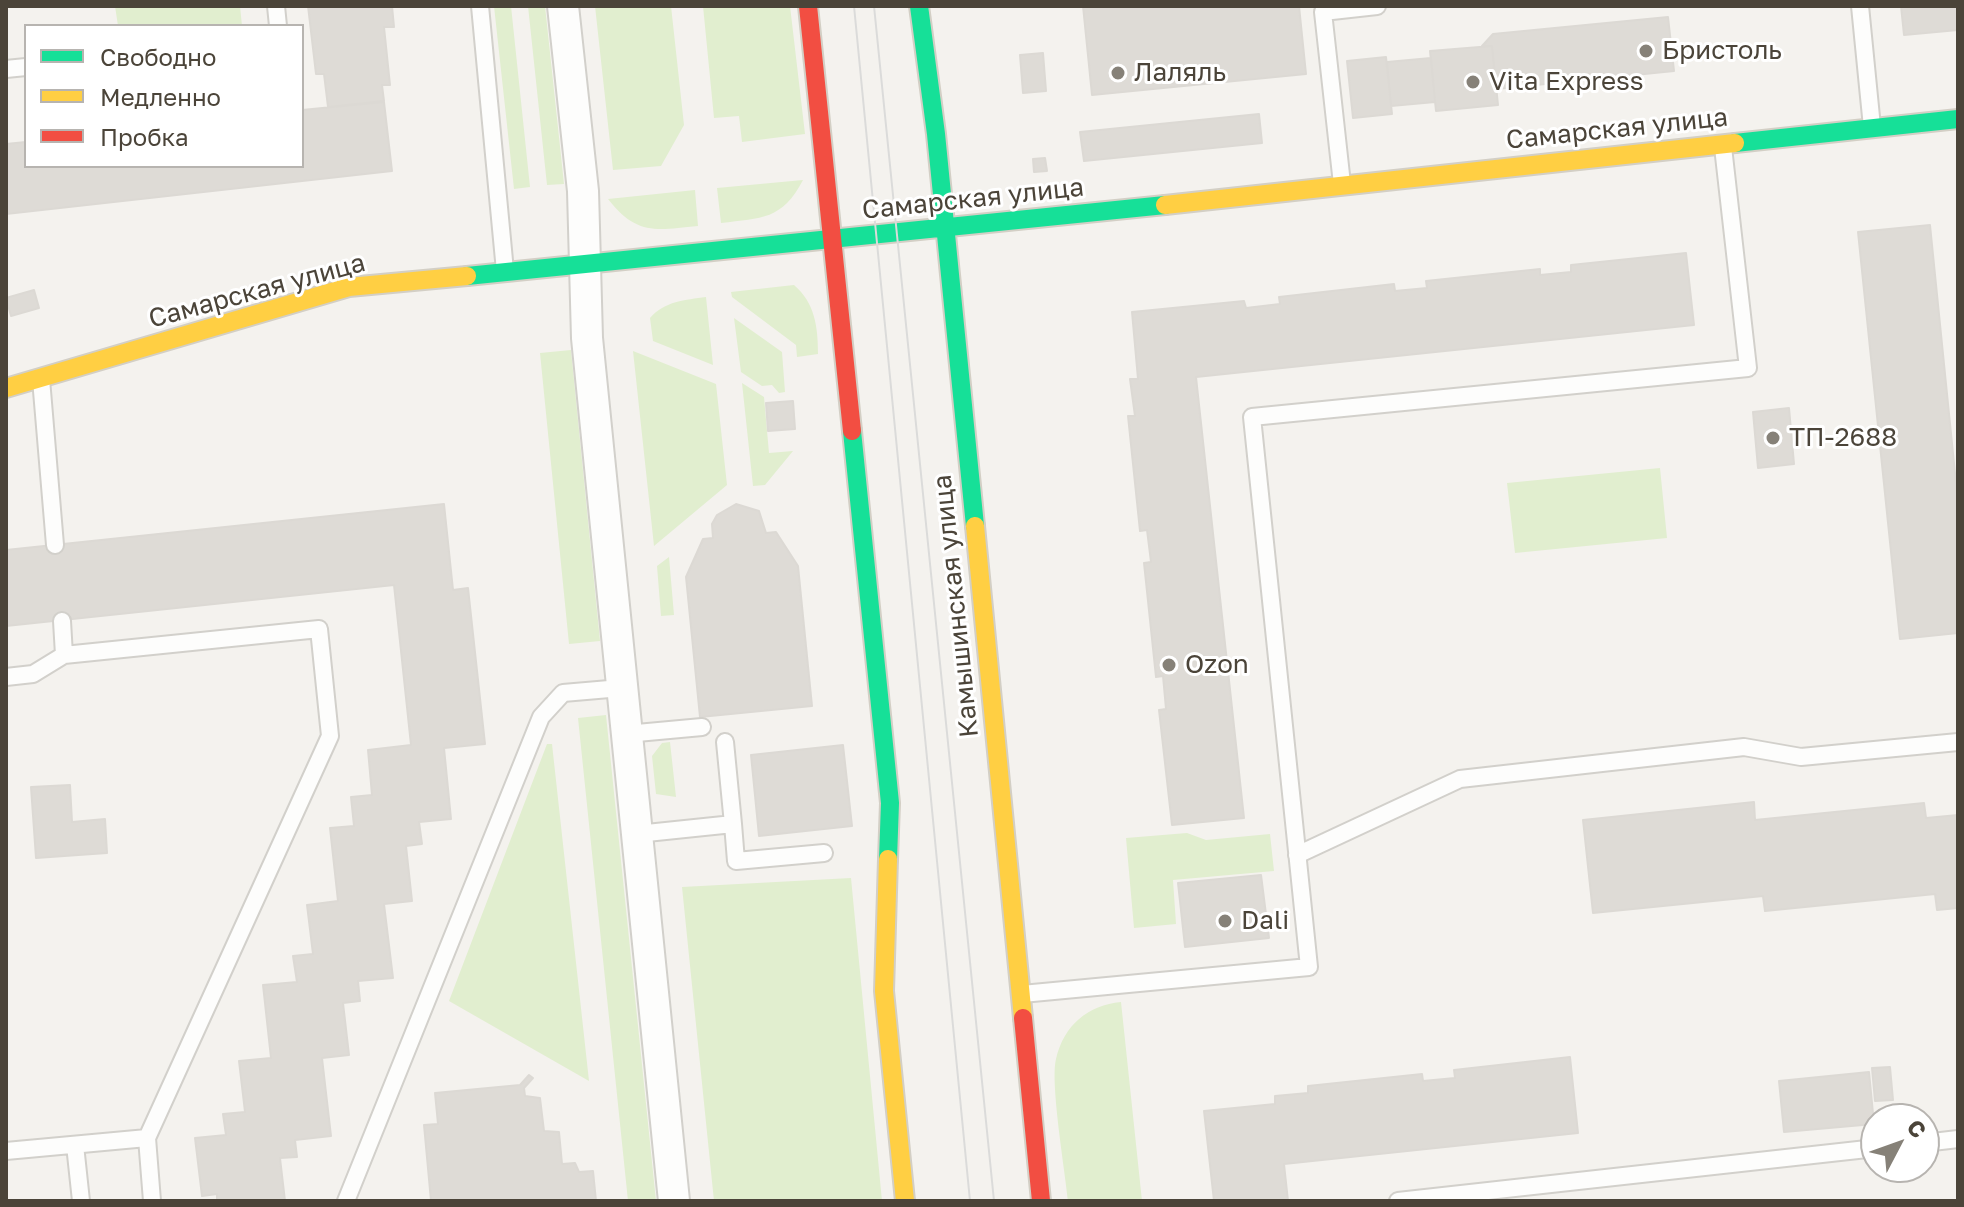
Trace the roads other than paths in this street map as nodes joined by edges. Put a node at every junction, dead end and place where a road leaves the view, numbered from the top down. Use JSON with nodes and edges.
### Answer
{"nodes":[{"id":1,"x":480,"y":6,"type":"edge"},
{"id":2,"x":563,"y":6,"type":"edge"},
{"id":3,"x":808,"y":6,"type":"edge"},
{"id":4,"x":919,"y":6,"type":"edge"},
{"id":5,"x":1377,"y":6,"type":"edge"},
{"id":6,"x":1860,"y":6,"type":"edge"},
{"id":7,"x":1958,"y":119,"type":"edge"},
{"id":8,"x":1872,"y":127,"type":"junction"},
{"id":9,"x":1722,"y":143,"type":"junction"},
{"id":10,"x":1343,"y":186,"type":"junction"},
{"id":11,"x":945,"y":228,"type":"junction"},
{"id":12,"x":833,"y":241,"type":"junction"},
{"id":13,"x":585,"y":265,"type":"junction"},
{"id":14,"x":505,"y":272,"type":"junction"},
{"id":15,"x":41,"y":378,"type":"junction"},
{"id":16,"x":6,"y":388,"type":"edge"},
{"id":17,"x":55,"y":545,"type":"dead end"},
{"id":18,"x":62,"y":621,"type":"dead end"},
{"id":19,"x":64,"y":655,"type":"junction"},
{"id":20,"x":6,"y":677,"type":"edge"},
{"id":21,"x":621,"y":688,"type":"junction"},
{"id":22,"x":702,"y":727,"type":"dead end"},
{"id":23,"x":626,"y":734,"type":"junction"},
{"id":24,"x":725,"y":742,"type":"dead end"},
{"id":25,"x":1958,"y":742,"type":"edge"},
{"id":26,"x":733,"y":824,"type":"junction"},
{"id":27,"x":637,"y":834,"type":"junction"},
{"id":28,"x":824,"y":853,"type":"dead end"},
{"id":29,"x":1297,"y":855,"type":"junction"},
{"id":30,"x":1021,"y":994,"type":"junction"},
{"id":31,"x":147,"y":1138,"type":"junction"},
{"id":32,"x":75,"y":1145,"type":"junction"},
{"id":33,"x":1860,"y":1150,"type":"edge"},
{"id":34,"x":6,"y":1151,"type":"edge"},
{"id":35,"x":81,"y":1201,"type":"edge"},
{"id":36,"x":152,"y":1201,"type":"edge"},
{"id":37,"x":346,"y":1201,"type":"edge"},
{"id":38,"x":674,"y":1201,"type":"edge"},
{"id":39,"x":905,"y":1201,"type":"edge"},
{"id":40,"x":1041,"y":1201,"type":"edge"},
{"id":41,"x":1398,"y":1201,"type":"edge"}],
"edges":[{"from":1,"to":14,"type":"lane"},
{"from":2,"to":13,"type":"street"},
{"from":3,"to":12,"type":"main road"},
{"from":4,"to":11,"type":"main road","name":"Камышинская улица"},
{"from":5,"to":10,"type":"lane"},
{"from":6,"to":8,"type":"lane"},
{"from":7,"to":8,"type":"main road","name":"Самарская улица"},
{"from":8,"to":9,"type":"main road","name":"Самарская улица"},
{"from":9,"to":10,"type":"main road","name":"Самарская улица"},
{"from":9,"to":29,"type":"lane"},
{"from":10,"to":11,"type":"main road","name":"Самарская улица"},
{"from":11,"to":12,"type":"main road","name":"Самарская улица"},
{"from":11,"to":30,"type":"main road","name":"Камышинская улица"},
{"from":12,"to":13,"type":"main road","name":"Самарская улица"},
{"from":12,"to":39,"type":"main road"},
{"from":13,"to":14,"type":"main road","name":"Самарская улица"},
{"from":13,"to":21,"type":"street"},
{"from":14,"to":15,"type":"main road","name":"Самарская улица"},
{"from":15,"to":16,"type":"main road","name":"Самарская улица"},
{"from":15,"to":17,"type":"lane"},
{"from":18,"to":19,"type":"lane"},
{"from":19,"to":20,"type":"lane"},
{"from":19,"to":31,"type":"lane"},
{"from":21,"to":23,"type":"street"},
{"from":21,"to":37,"type":"lane"},
{"from":22,"to":23,"type":"lane"},
{"from":23,"to":27,"type":"street"},
{"from":24,"to":26,"type":"lane"},
{"from":25,"to":29,"type":"lane"},
{"from":26,"to":27,"type":"lane"},
{"from":26,"to":28,"type":"lane"},
{"from":27,"to":38,"type":"street"},
{"from":29,"to":30,"type":"lane"},
{"from":30,"to":40,"type":"main road","name":"Камышинская улица"},
{"from":31,"to":32,"type":"lane"},
{"from":31,"to":36,"type":"lane"},
{"from":32,"to":34,"type":"lane"},
{"from":32,"to":35,"type":"lane"},
{"from":33,"to":41,"type":"lane"}]}
